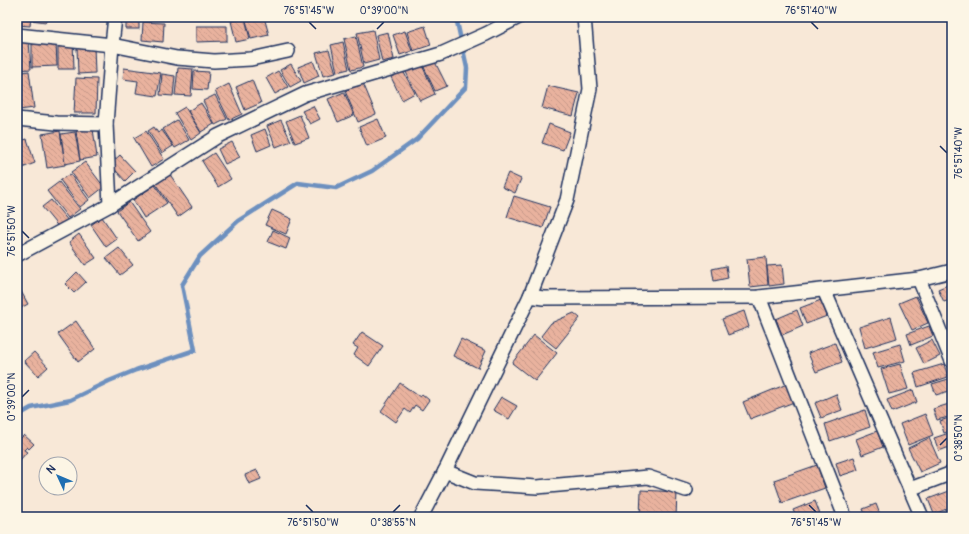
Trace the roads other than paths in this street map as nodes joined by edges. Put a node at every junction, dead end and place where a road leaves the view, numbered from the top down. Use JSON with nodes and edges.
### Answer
{"nodes":[{"id":1,"x":115,"y":17,"type":"edge"},
{"id":2,"x":519,"y":17,"type":"edge"},
{"id":3,"x":584,"y":17,"type":"edge"},
{"id":4,"x":17,"y":35,"type":"edge"},
{"id":5,"x":112,"y":45,"type":"junction"},
{"id":6,"x":288,"y":51,"type":"dead end"},
{"id":7,"x":17,"y":119,"type":"edge"},
{"id":8,"x":106,"y":124,"type":"junction"},
{"id":9,"x":110,"y":205,"type":"junction"},
{"id":10,"x":17,"y":256,"type":"edge"},
{"id":11,"x":952,"y":271,"type":"edge"},
{"id":12,"x":919,"y":279,"type":"junction"},
{"id":13,"x":824,"y":290,"type":"junction"},
{"id":14,"x":530,"y":296,"type":"junction"},
{"id":15,"x":759,"y":297,"type":"junction"},
{"id":16,"x":952,"y":361,"type":"edge"},
{"id":17,"x":445,"y":471,"type":"junction"},
{"id":18,"x":952,"y":473,"type":"edge"},
{"id":19,"x":910,"y":489,"type":"junction"},
{"id":20,"x":686,"y":490,"type":"dead end"},
{"id":21,"x":421,"y":517,"type":"edge"},
{"id":22,"x":845,"y":517,"type":"edge"},
{"id":23,"x":922,"y":517,"type":"edge"}],
"edges":[{"from":1,"to":5,"type":"street"},
{"from":2,"to":9,"type":"street"},
{"from":3,"to":14,"type":"street"},
{"from":4,"to":5,"type":"street"},
{"from":5,"to":6,"type":"street"},
{"from":5,"to":8,"type":"street"},
{"from":7,"to":8,"type":"street"},
{"from":8,"to":9,"type":"street"},
{"from":9,"to":10,"type":"street"},
{"from":11,"to":12,"type":"street"},
{"from":12,"to":13,"type":"street"},
{"from":12,"to":16,"type":"street"},
{"from":13,"to":15,"type":"street"},
{"from":13,"to":19,"type":"street"},
{"from":14,"to":15,"type":"street"},
{"from":14,"to":17,"type":"street"},
{"from":15,"to":22,"type":"street"},
{"from":17,"to":20,"type":"street"},
{"from":17,"to":21,"type":"street"},
{"from":18,"to":19,"type":"street"},
{"from":19,"to":23,"type":"street"}]}
